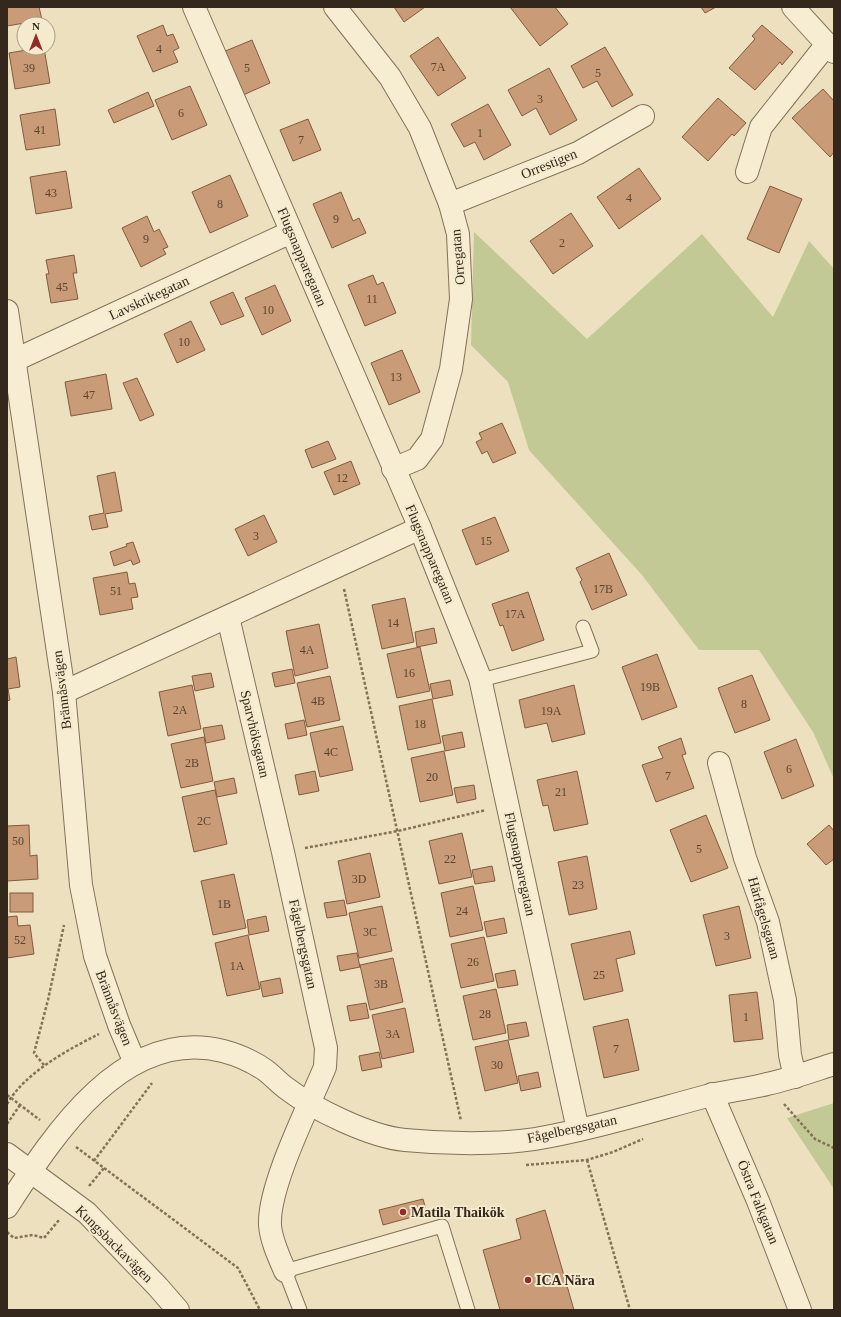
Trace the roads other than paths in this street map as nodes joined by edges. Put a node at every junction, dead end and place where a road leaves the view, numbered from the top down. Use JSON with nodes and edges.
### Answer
{"nodes":[{"id":1,"x":194,"y":7,"type":"edge"},
{"id":2,"x":336,"y":7,"type":"edge"},
{"id":3,"x":793,"y":7,"type":"edge"},
{"id":4,"x":831,"y":48,"type":"edge"},
{"id":5,"x":643,"y":116,"type":"dead end"},
{"id":6,"x":747,"y":172,"type":"dead end"},
{"id":7,"x":450,"y":204,"type":"junction"},
{"id":8,"x":291,"y":232,"type":"junction"},
{"id":9,"x":7,"y":311,"type":"edge"},
{"id":10,"x":11,"y":361,"type":"edge"},
{"id":11,"x":393,"y":469,"type":"junction"},
{"id":12,"x":420,"y":528,"type":"junction"},
{"id":13,"x":228,"y":616,"type":"junction"},
{"id":14,"x":582,"y":627,"type":"dead end"},
{"id":15,"x":481,"y":680,"type":"junction"},
{"id":16,"x":64,"y":692,"type":"junction"},
{"id":17,"x":719,"y":763,"type":"dead end"},
{"id":18,"x":283,"y":852,"type":"joint"},
{"id":19,"x":135,"y":1063,"type":"junction"},
{"id":20,"x":834,"y":1064,"type":"edge"},
{"id":21,"x":795,"y":1077,"type":"junction"},
{"id":22,"x":712,"y":1094,"type":"junction"},
{"id":23,"x":310,"y":1104,"type":"junction"},
{"id":24,"x":578,"y":1130,"type":"junction"},
{"id":25,"x":7,"y":1154,"type":"edge"},
{"id":26,"x":31,"y":1170,"type":"junction"},
{"id":27,"x":7,"y":1207,"type":"edge"},
{"id":28,"x":285,"y":1271,"type":"junction"},
{"id":29,"x":178,"y":1310,"type":"edge"},
{"id":30,"x":300,"y":1310,"type":"edge"},
{"id":31,"x":468,"y":1310,"type":"edge"},
{"id":32,"x":800,"y":1310,"type":"edge"}],
"edges":[{"from":1,"to":8,"type":"street","name":"Flugsnapparegatan"},
{"from":2,"to":7,"type":"street","name":"Orregatan"},
{"from":3,"to":4,"type":"street"},
{"from":4,"to":6,"type":"street"},
{"from":5,"to":7,"type":"street","name":"Orrestigen"},
{"from":7,"to":11,"type":"street","name":"Orregatan"},
{"from":8,"to":10,"type":"street","name":"Lavskrikegatan"},
{"from":8,"to":11,"type":"street","name":"Flugsnapparegatan"},
{"from":9,"to":10,"type":"street","name":"Brännåsvägen"},
{"from":10,"to":16,"type":"street","name":"Brännåsvägen"},
{"from":11,"to":12,"type":"street","name":"Flugsnapparegatan"},
{"from":12,"to":13,"type":"street"},
{"from":12,"to":15,"type":"street","name":"Flugsnapparegatan"},
{"from":13,"to":16,"type":"street"},
{"from":13,"to":18,"type":"street","name":"Sparvhöksgatan"},
{"from":14,"to":15,"type":"lane"},
{"from":15,"to":24,"type":"street","name":"Flugsnapparegatan"},
{"from":16,"to":19,"type":"street","name":"Brännåsvägen"},
{"from":17,"to":21,"type":"street","name":"Härfågelsgatan"},
{"from":18,"to":23,"type":"street","name":"Fågelbergsgatan"},
{"from":19,"to":23,"type":"street","name":"Fågelbergsgatan"},
{"from":19,"to":26,"type":"street","name":"Fågelbergsgatan"},
{"from":20,"to":21,"type":"street","name":"Fågelbergsgatan"},
{"from":21,"to":22,"type":"street","name":"Fågelbergsgatan"},
{"from":22,"to":24,"type":"street","name":"Fågelbergsgatan"},
{"from":22,"to":32,"type":"street","name":"Östra Falkgatan"},
{"from":23,"to":24,"type":"street","name":"Fågelbergsgatan"},
{"from":23,"to":28,"type":"street","name":"Fågelbergsgatan"},
{"from":25,"to":26,"type":"street","name":"Kungsbackavägen"},
{"from":26,"to":27,"type":"street","name":"Fågelbergsgatan"},
{"from":26,"to":29,"type":"street","name":"Kungsbackavägen"},
{"from":28,"to":30,"type":"lane","name":"Fågelbergsgatan"},
{"from":28,"to":31,"type":"lane"}]}
